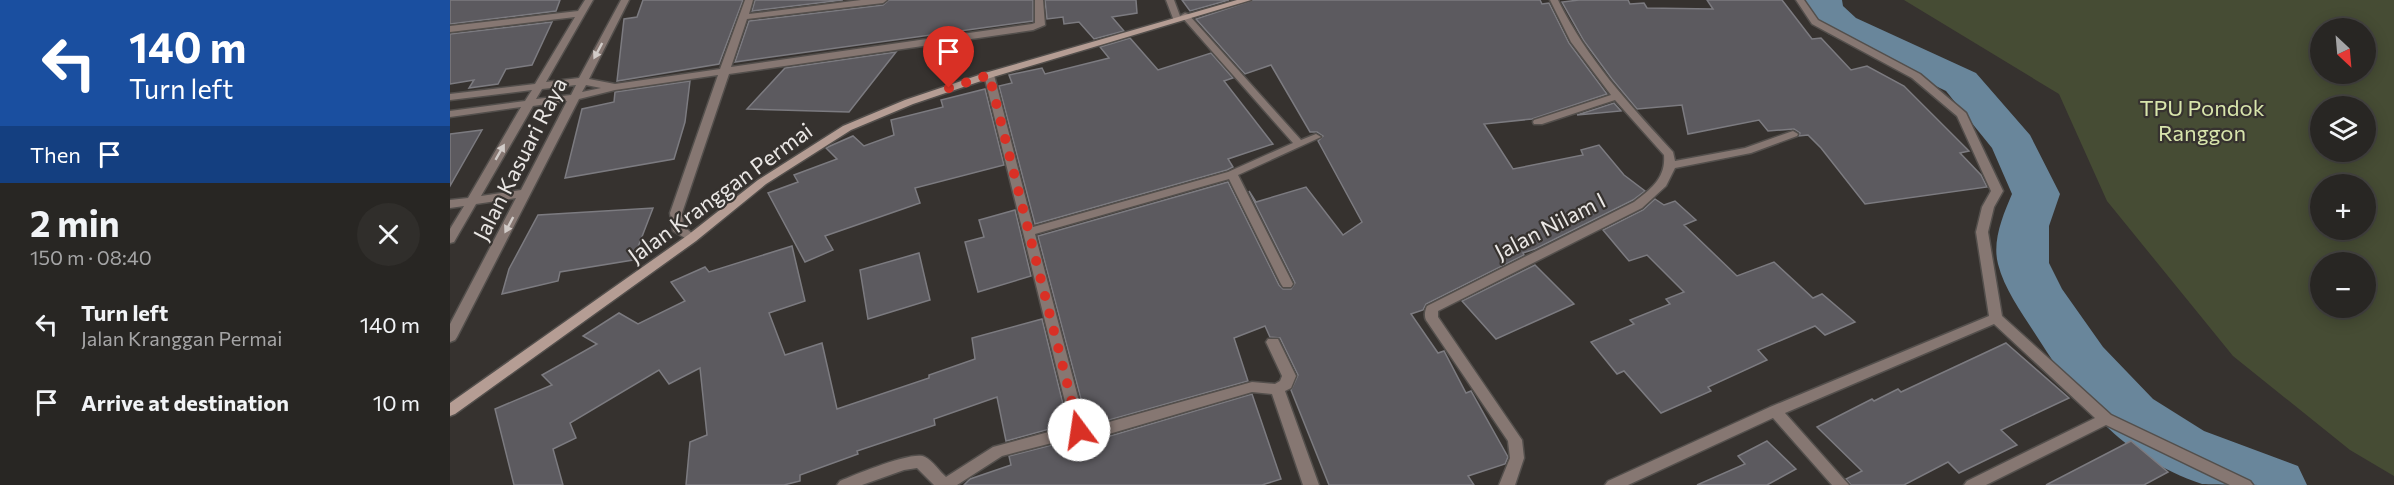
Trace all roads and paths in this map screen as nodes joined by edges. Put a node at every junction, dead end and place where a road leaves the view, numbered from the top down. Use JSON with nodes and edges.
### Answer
{"nodes":[{"id":1,"x":589,"y":0,"type":"edge"},
{"id":2,"x":625,"y":0,"type":"edge"},
{"id":3,"x":749,"y":0,"type":"edge"},
{"id":4,"x":883,"y":0,"type":"edge"},
{"id":5,"x":1039,"y":0,"type":"edge"},
{"id":6,"x":1170,"y":0,"type":"edge"},
{"id":7,"x":1246,"y":0,"type":"edge"},
{"id":8,"x":1554,"y":0,"type":"edge"},
{"id":9,"x":1800,"y":0,"type":"edge"},
{"id":10,"x":581,"y":13,"type":"junction"},
{"id":11,"x":743,"y":17,"type":"junction"},
{"id":12,"x":1181,"y":18,"type":"junction"},
{"id":13,"x":450,"y":29,"type":"edge"},
{"id":14,"x":723,"y":73,"type":"junction"},
{"id":15,"x":989,"y":75,"type":"junction"},
{"id":16,"x":581,"y":81,"type":"junction"},
{"id":17,"x":539,"y":86,"type":"junction"},
{"id":18,"x":615,"y":87,"type":"junction"},
{"id":19,"x":1618,"y":96,"type":"junction"},
{"id":20,"x":450,"y":97,"type":"edge"},
{"id":21,"x":575,"y":97,"type":"junction"},
{"id":22,"x":529,"y":103,"type":"junction"},
{"id":23,"x":450,"y":114,"type":"edge"},
{"id":24,"x":1538,"y":122,"type":"dead end"},
{"id":25,"x":1793,"y":134,"type":"dead end"},
{"id":26,"x":1316,"y":137,"type":"dead end"},
{"id":27,"x":1299,"y":144,"type":"junction"},
{"id":28,"x":1671,"y":165,"type":"junction"},
{"id":29,"x":1232,"y":174,"type":"junction"},
{"id":30,"x":526,"y":193,"type":"junction"},
{"id":31,"x":472,"y":201,"type":"junction"},
{"id":32,"x":450,"y":204,"type":"edge"},
{"id":33,"x":1030,"y":232,"type":"junction"},
{"id":34,"x":692,"y":238,"type":"junction"},
{"id":35,"x":450,"y":239,"type":"edge"},
{"id":36,"x":1287,"y":284,"type":"dead end"},
{"id":37,"x":1996,"y":318,"type":"junction"},
{"id":38,"x":450,"y":337,"type":"edge"},
{"id":39,"x":1273,"y":342,"type":"dead end"},
{"id":40,"x":1276,"y":389,"type":"junction"},
{"id":41,"x":450,"y":410,"type":"edge"},
{"id":42,"x":1775,"y":411,"type":"junction"},
{"id":43,"x":2106,"y":419,"type":"junction"},
{"id":44,"x":1079,"y":430,"type":"junction"},
{"id":45,"x":845,"y":485,"type":"edge"},
{"id":46,"x":944,"y":485,"type":"edge"},
{"id":47,"x":1311,"y":485,"type":"edge"},
{"id":48,"x":1507,"y":485,"type":"edge"},
{"id":49,"x":1613,"y":485,"type":"edge"},
{"id":50,"x":1841,"y":485,"type":"edge"},
{"id":51,"x":1972,"y":485,"type":"edge"},
{"id":52,"x":2245,"y":485,"type":"edge"}],
"edges":[{"from":1,"to":10,"type":"street"},
{"from":2,"to":16,"type":"street","name":"Jalan Kasuari Raya","one_way":true},
{"from":3,"to":11,"type":"street"},
{"from":4,"to":11,"type":"street"},
{"from":5,"to":14,"type":"street"},
{"from":6,"to":12,"type":"street"},
{"from":7,"to":12,"type":"street","name":"Jalan Kranggan Permai"},
{"from":8,"to":19,"type":"street"},
{"from":9,"to":37,"type":"street"},
{"from":10,"to":13,"type":"street"},
{"from":10,"to":17,"type":"street"},
{"from":11,"to":14,"type":"street"},
{"from":12,"to":15,"type":"street","name":"Jalan Kranggan Permai"},
{"from":12,"to":27,"type":"street"},
{"from":14,"to":18,"type":"street"},
{"from":14,"to":34,"type":"street"},
{"from":15,"to":33,"type":"street"},
{"from":15,"to":34,"type":"street","name":"Jalan Kranggan Permai"},
{"from":16,"to":17,"type":"street"},
{"from":16,"to":18,"type":"street"},
{"from":16,"to":21,"type":"street","name":"Jalan Kasuari Raya"},
{"from":17,"to":20,"type":"street"},
{"from":17,"to":22,"type":"street"},
{"from":18,"to":21,"type":"street"},
{"from":19,"to":24,"type":"street"},
{"from":19,"to":28,"type":"street"},
{"from":21,"to":22,"type":"street"},
{"from":21,"to":30,"type":"street","name":"Jalan Kasuari Raya"},
{"from":22,"to":23,"type":"street"},
{"from":31,"to":22,"type":"street","one_way":true},
{"from":25,"to":28,"type":"street"},
{"from":26,"to":27,"type":"street"},
{"from":27,"to":29,"type":"street"},
{"from":28,"to":48,"type":"street","name":"Jalan Nilam I"},
{"from":29,"to":33,"type":"street"},
{"from":29,"to":36,"type":"street"},
{"from":30,"to":31,"type":"street"},
{"from":30,"to":38,"type":"street","name":"Jalan Kasuari Raya","one_way":true},
{"from":31,"to":32,"type":"street"},
{"from":31,"to":35,"type":"street"},
{"from":33,"to":44,"type":"street"},
{"from":34,"to":41,"type":"street","name":"Jalan Kranggan Permai"},
{"from":37,"to":42,"type":"street"},
{"from":37,"to":43,"type":"street"},
{"from":39,"to":40,"type":"street"},
{"from":40,"to":44,"type":"street"},
{"from":40,"to":47,"type":"street"},
{"from":42,"to":49,"type":"street"},
{"from":42,"to":50,"type":"street"},
{"from":43,"to":51,"type":"street"},
{"from":43,"to":52,"type":"street"},
{"from":44,"to":46,"type":"street"},
{"from":45,"to":46,"type":"street"}]}
